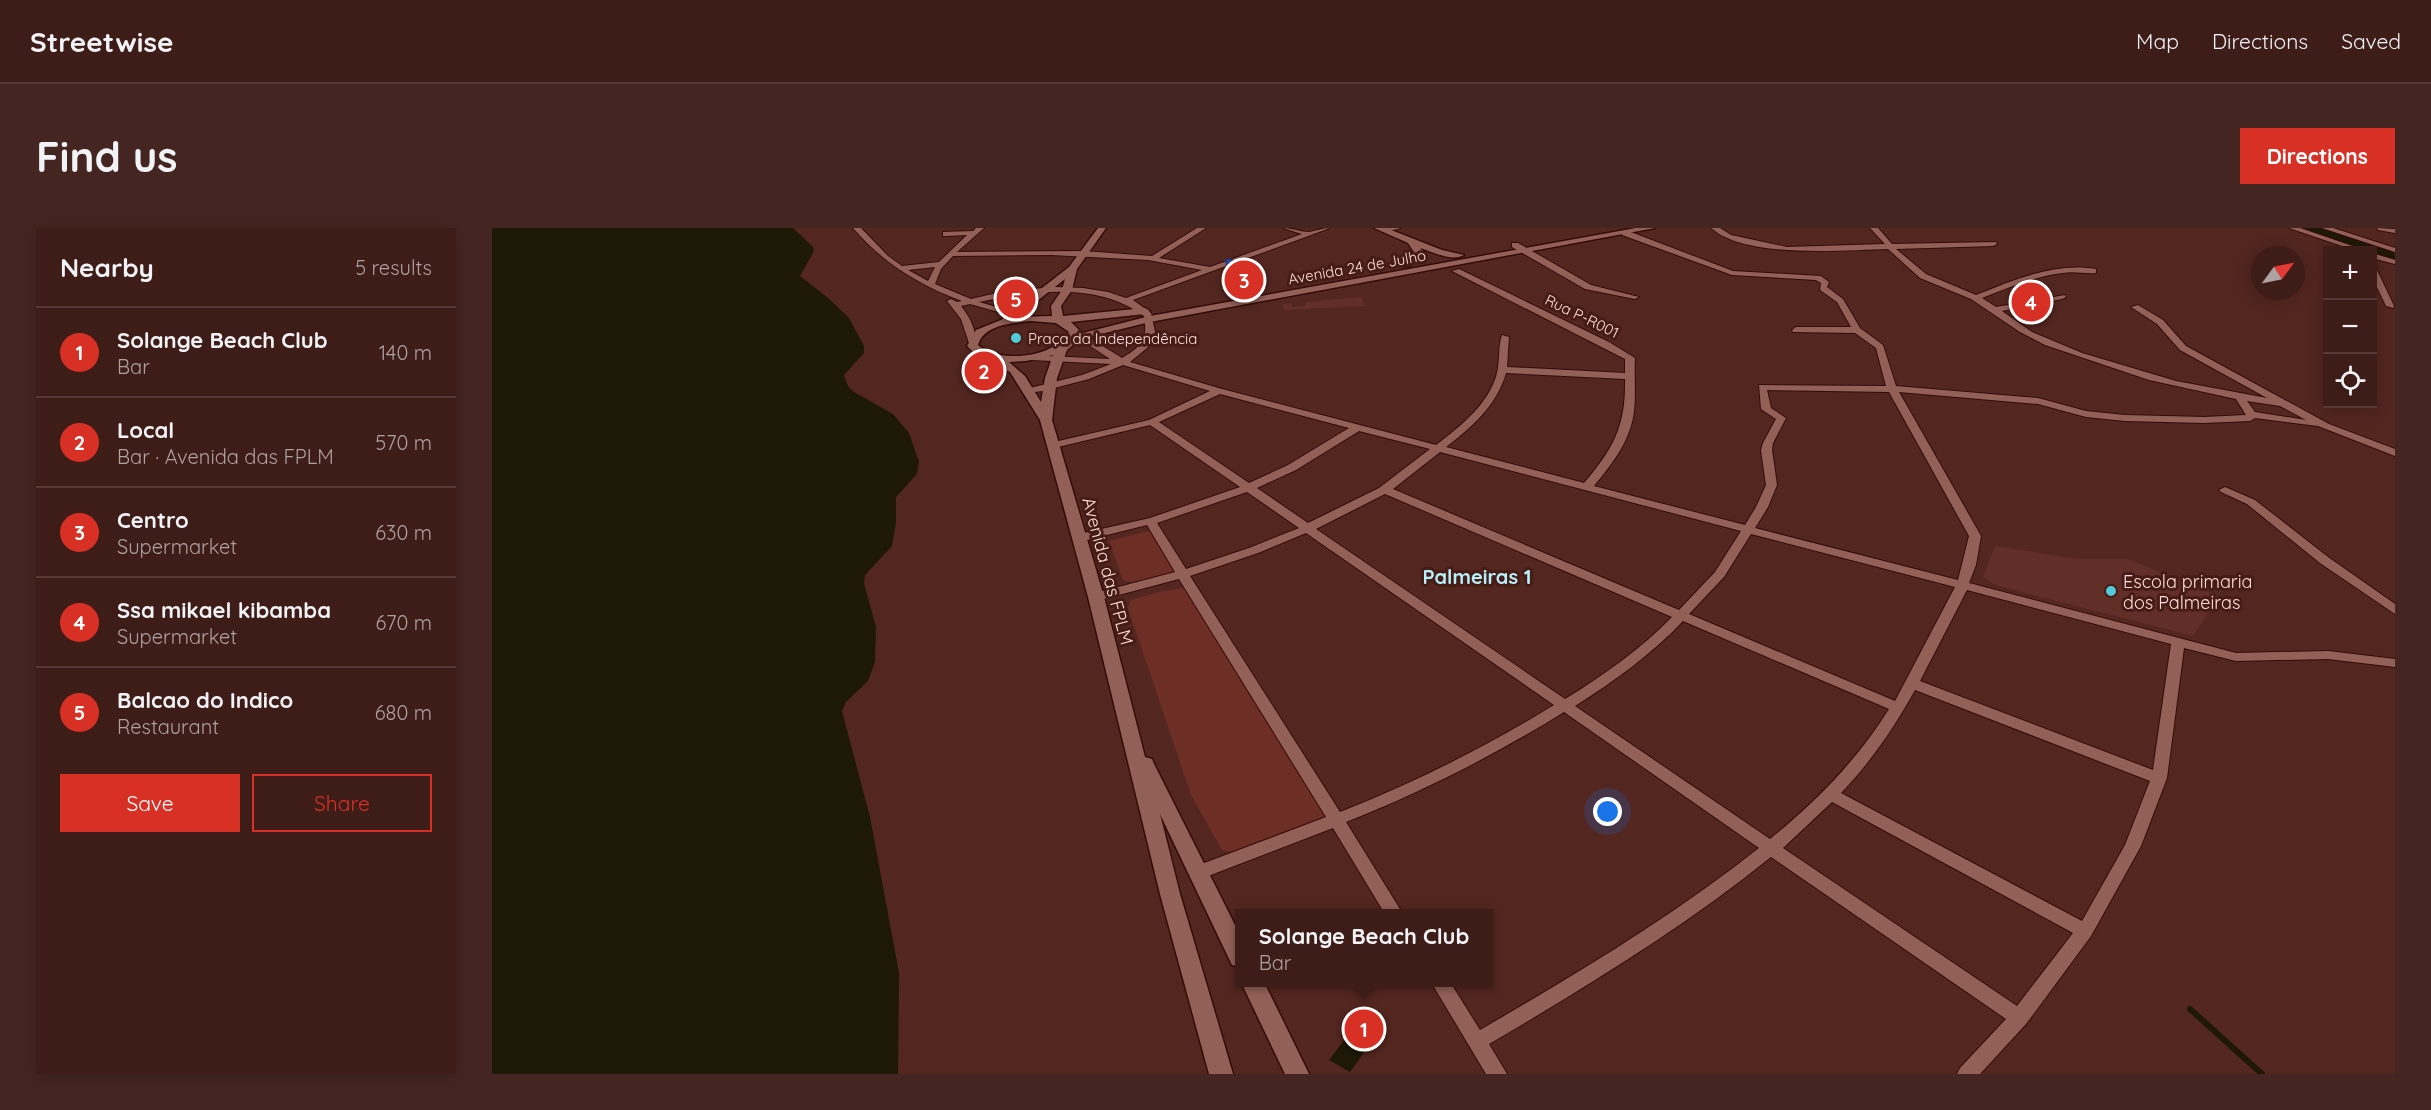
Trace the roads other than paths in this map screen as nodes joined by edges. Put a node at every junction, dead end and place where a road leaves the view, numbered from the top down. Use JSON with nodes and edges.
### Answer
{"nodes":[{"id":1,"x":857,"y":228,"type":"edge"},
{"id":2,"x":1102,"y":228,"type":"edge"},
{"id":3,"x":1202,"y":228,"type":"edge"},
{"id":4,"x":1287,"y":228,"type":"edge"},
{"id":5,"x":1326,"y":228,"type":"edge"},
{"id":6,"x":1397,"y":228,"type":"edge"},
{"id":7,"x":1608,"y":228,"type":"edge"},
{"id":8,"x":1651,"y":228,"type":"edge"},
{"id":9,"x":1715,"y":228,"type":"edge"},
{"id":10,"x":1874,"y":228,"type":"edge"},
{"id":11,"x":2293,"y":228,"type":"edge"},
{"id":12,"x":2326,"y":228,"type":"edge"},
{"id":13,"x":2381,"y":228,"type":"edge"},
{"id":14,"x":1382,"y":229,"type":"edge"},
{"id":15,"x":977,"y":230,"type":"edge"},
{"id":16,"x":943,"y":231,"type":"edge"},
{"id":17,"x":2395,"y":231,"type":"edge"},
{"id":18,"x":1625,"y":233,"type":"junction"},
{"id":19,"x":1309,"y":234,"type":"junction"},
{"id":20,"x":1411,"y":241,"type":"junction"},
{"id":21,"x":1534,"y":242,"type":"junction"},
{"id":22,"x":1993,"y":244,"type":"dead end"},
{"id":23,"x":1515,"y":245,"type":"junction"},
{"id":24,"x":1891,"y":246,"type":"junction"},
{"id":25,"x":2348,"y":246,"type":"edge"},
{"id":26,"x":1544,"y":248,"type":"junction"},
{"id":27,"x":2395,"y":250,"type":"edge"},
{"id":28,"x":956,"y":251,"type":"junction"},
{"id":29,"x":1525,"y":251,"type":"junction"},
{"id":30,"x":1084,"y":253,"type":"junction"},
{"id":31,"x":1459,"y":255,"type":"junction"},
{"id":32,"x":2377,"y":256,"type":"edge"},
{"id":33,"x":1155,"y":257,"type":"junction"},
{"id":34,"x":2395,"y":262,"type":"edge"},
{"id":35,"x":940,"y":264,"type":"junction"},
{"id":36,"x":1407,"y":264,"type":"junction"},
{"id":37,"x":900,"y":268,"type":"junction"},
{"id":38,"x":1072,"y":269,"type":"junction"},
{"id":39,"x":1211,"y":270,"type":"junction"},
{"id":40,"x":1456,"y":271,"type":"dead end"},
{"id":41,"x":2093,"y":271,"type":"dead end"},
{"id":42,"x":2377,"y":277,"type":"edge"},
{"id":43,"x":1309,"y":281,"type":"junction"},
{"id":44,"x":931,"y":285,"type":"junction"},
{"id":45,"x":1284,"y":286,"type":"junction"},
{"id":46,"x":1319,"y":289,"type":"junction"},
{"id":47,"x":1046,"y":290,"type":"junction"},
{"id":48,"x":1066,"y":290,"type":"junction"},
{"id":49,"x":1294,"y":294,"type":"junction"},
{"id":50,"x":1635,"y":297,"type":"dead end"},
{"id":51,"x":2062,"y":297,"type":"dead end"},
{"id":52,"x":1976,"y":298,"type":"junction"},
{"id":53,"x":1126,"y":300,"type":"junction"},
{"id":54,"x":972,"y":301,"type":"junction"},
{"id":55,"x":956,"y":305,"type":"junction"},
{"id":56,"x":2390,"y":306,"type":"dead end"},
{"id":57,"x":2135,"y":307,"type":"dead end"},
{"id":58,"x":1997,"y":309,"type":"junction"},
{"id":59,"x":1013,"y":315,"type":"junction"},
{"id":60,"x":1148,"y":315,"type":"junction"},
{"id":61,"x":1031,"y":318,"type":"junction"},
{"id":62,"x":1058,"y":320,"type":"junction"},
{"id":63,"x":1001,"y":323,"type":"junction"},
{"id":64,"x":1796,"y":330,"type":"dead end"},
{"id":65,"x":1857,"y":330,"type":"junction"},
{"id":66,"x":1076,"y":337,"type":"junction"},
{"id":67,"x":1505,"y":337,"type":"dead end"},
{"id":68,"x":972,"y":341,"type":"junction"},
{"id":69,"x":992,"y":357,"type":"junction"},
{"id":70,"x":1030,"y":357,"type":"junction"},
{"id":71,"x":1058,"y":358,"type":"junction"},
{"id":72,"x":1122,"y":362,"type":"junction"},
{"id":73,"x":1502,"y":370,"type":"junction"},
{"id":74,"x":1629,"y":376,"type":"junction"},
{"id":75,"x":1048,"y":387,"type":"junction"},
{"id":76,"x":1892,"y":389,"type":"junction"},
{"id":77,"x":1219,"y":390,"type":"junction"},
{"id":78,"x":1029,"y":391,"type":"junction"},
{"id":79,"x":2240,"y":398,"type":"junction"},
{"id":80,"x":2283,"y":403,"type":"junction"},
{"id":81,"x":2252,"y":414,"type":"junction"},
{"id":82,"x":1046,"y":420,"type":"junction"},
{"id":83,"x":1152,"y":422,"type":"junction"},
{"id":84,"x":2325,"y":426,"type":"junction"},
{"id":85,"x":1358,"y":427,"type":"junction"},
{"id":86,"x":1054,"y":445,"type":"junction"},
{"id":87,"x":1440,"y":447,"type":"junction"},
{"id":88,"x":2395,"y":453,"type":"edge"},
{"id":89,"x":1587,"y":487,"type":"junction"},
{"id":90,"x":1250,"y":489,"type":"junction"},
{"id":91,"x":1384,"y":489,"type":"junction"},
{"id":92,"x":2225,"y":490,"type":"dead end"},
{"id":93,"x":1151,"y":523,"type":"junction"},
{"id":94,"x":1309,"y":528,"type":"junction"},
{"id":95,"x":1750,"y":530,"type":"junction"},
{"id":96,"x":1079,"y":538,"type":"junction"},
{"id":97,"x":1184,"y":575,"type":"junction"},
{"id":98,"x":1963,"y":586,"type":"junction"},
{"id":99,"x":1096,"y":597,"type":"junction"},
{"id":100,"x":2395,"y":610,"type":"edge"},
{"id":101,"x":1683,"y":617,"type":"junction"},
{"id":102,"x":2178,"y":642,"type":"junction"},
{"id":103,"x":2395,"y":663,"type":"edge"},
{"id":104,"x":1912,"y":684,"type":"junction"},
{"id":105,"x":1565,"y":706,"type":"junction"},
{"id":106,"x":1899,"y":708,"type":"junction"},
{"id":107,"x":1131,"y":733,"type":"junction"},
{"id":108,"x":2159,"y":778,"type":"junction"},
{"id":109,"x":1830,"y":794,"type":"junction"},
{"id":110,"x":1336,"y":822,"type":"junction"},
{"id":111,"x":1770,"y":849,"type":"junction"},
{"id":112,"x":1197,"y":873,"type":"junction"},
{"id":113,"x":1392,"y":909,"type":"edge"},
{"id":114,"x":2085,"y":931,"type":"junction"},
{"id":115,"x":1235,"y":950,"type":"edge"},
{"id":116,"x":1254,"y":987,"type":"edge"},
{"id":117,"x":1443,"y":987,"type":"edge"},
{"id":118,"x":2019,"y":1018,"type":"junction"},
{"id":119,"x":1478,"y":1041,"type":"junction"},
{"id":120,"x":1221,"y":1074,"type":"edge"},
{"id":121,"x":1297,"y":1074,"type":"edge"},
{"id":122,"x":1497,"y":1074,"type":"edge"},
{"id":123,"x":1967,"y":1074,"type":"edge"}],
"edges":[{"from":1,"to":37,"type":"street"},
{"from":2,"to":30,"type":"street"},
{"from":3,"to":33,"type":"street"},
{"from":4,"to":19,"type":"street"},
{"from":5,"to":19,"type":"street"},
{"from":6,"to":14,"type":"street"},
{"from":7,"to":21,"type":"street","name":"Avenida 24 de Julho"},
{"from":8,"to":18,"type":"street","name":"Avenida 24 de Julho"},
{"from":9,"to":24,"type":"street"},
{"from":10,"to":24,"type":"street"},
{"from":11,"to":25,"type":"street"},
{"from":12,"to":27,"type":"street"},
{"from":13,"to":17,"type":"street"},
{"from":14,"to":20,"type":"street"},
{"from":15,"to":16,"type":"street"},
{"from":15,"to":28,"type":"street"},
{"from":16,"to":28,"type":"street"},
{"from":18,"to":26,"type":"street","name":"Avenida 24 de Julho"},
{"from":18,"to":65,"type":"street"},
{"from":19,"to":39,"type":"street"},
{"from":20,"to":31,"type":"street"},
{"from":20,"to":36,"type":"street"},
{"from":21,"to":23,"type":"street","name":"Avenida 24 de Julho"},
{"from":21,"to":26,"type":"street"},
{"from":22,"to":24,"type":"street"},
{"from":23,"to":29,"type":"street"},
{"from":23,"to":31,"type":"street","name":"Avenida 24 de Julho"},
{"from":24,"to":52,"type":"street"},
{"from":26,"to":29,"type":"street","name":"Avenida 24 de Julho"},
{"from":28,"to":30,"type":"street"},
{"from":28,"to":35,"type":"street"},
{"from":29,"to":46,"type":"street","name":"Avenida 24 de Julho"},
{"from":29,"to":50,"type":"street"},
{"from":30,"to":33,"type":"street"},
{"from":30,"to":38,"type":"street"},
{"from":31,"to":36,"type":"street","name":"Avenida 24 de Julho"},
{"from":32,"to":34,"type":"street"},
{"from":33,"to":39,"type":"street"},
{"from":35,"to":37,"type":"street"},
{"from":35,"to":44,"type":"street"},
{"from":36,"to":43,"type":"street","name":"Avenida 24 de Julho"},
{"from":37,"to":44,"type":"street"},
{"from":38,"to":47,"type":"street"},
{"from":38,"to":48,"type":"street"},
{"from":39,"to":53,"type":"street"},
{"from":40,"to":74,"type":"street","name":"Rua P-R001"},
{"from":41,"to":52,"type":"street"},
{"from":42,"to":56,"type":"street"},
{"from":43,"to":45,"type":"street","name":"Avenida 24 de Julho"},
{"from":43,"to":46,"type":"street"},
{"from":44,"to":54,"type":"street"},
{"from":44,"to":55,"type":"street"},
{"from":45,"to":49,"type":"street"},
{"from":45,"to":60,"type":"street","name":"Avenida 24 de Julho"},
{"from":46,"to":49,"type":"street","name":"Avenida 24 de Julho"},
{"from":47,"to":48,"type":"street"},
{"from":47,"to":54,"type":"street"},
{"from":47,"to":59,"type":"street"},
{"from":48,"to":53,"type":"street"},
{"from":48,"to":62,"type":"street"},
{"from":49,"to":60,"type":"street","name":"Avenida 24 de Julho"},
{"from":51,"to":58,"type":"street"},
{"from":52,"to":58,"type":"street"},
{"from":53,"to":60,"type":"street"},
{"from":54,"to":55,"type":"street"},
{"from":54,"to":59,"type":"street"},
{"from":55,"to":68,"type":"street"},
{"from":57,"to":80,"type":"street"},
{"from":58,"to":79,"type":"street"},
{"from":59,"to":61,"type":"street"},
{"from":59,"to":63,"type":"street"},
{"from":60,"to":62,"type":"street","name":"Avenida 24 de Julho"},
{"from":60,"to":66,"type":"street","name":"Avenida 24 de Julho"},
{"from":60,"to":72,"type":"street"},
{"from":61,"to":62,"type":"street","name":"Avenida 24 de Julho"},
{"from":61,"to":63,"type":"street","name":"Avenida 24 de Julho"},
{"from":62,"to":66,"type":"street"},
{"from":63,"to":68,"type":"street"},
{"from":64,"to":65,"type":"street"},
{"from":65,"to":76,"type":"street"},
{"from":66,"to":70,"type":"street","name":"Avenida 24 de Julho"},
{"from":66,"to":71,"type":"street","name":"Avenida das FPLM"},
{"from":66,"to":72,"type":"street"},
{"from":67,"to":73,"type":"street"},
{"from":68,"to":69,"type":"street","name":"Avenida das FPLM"},
{"from":69,"to":70,"type":"street","name":"Avenida 24 de Julho"},
{"from":69,"to":78,"type":"street","name":"Avenida das FPLM"},
{"from":70,"to":71,"type":"street"},
{"from":71,"to":72,"type":"street"},
{"from":71,"to":75,"type":"street","name":"Avenida das FPLM"},
{"from":72,"to":75,"type":"street"},
{"from":72,"to":77,"type":"street"},
{"from":73,"to":74,"type":"street"},
{"from":73,"to":87,"type":"street"},
{"from":74,"to":89,"type":"street","name":"Rua P-R001"},
{"from":75,"to":78,"type":"street"},
{"from":75,"to":82,"type":"street","name":"Avenida das FPLM"},
{"from":76,"to":81,"type":"street"},
{"from":76,"to":95,"type":"street"},
{"from":76,"to":98,"type":"street"},
{"from":77,"to":83,"type":"street"},
{"from":77,"to":85,"type":"street"},
{"from":78,"to":82,"type":"street","name":"Avenida das FPLM"},
{"from":79,"to":80,"type":"street"},
{"from":79,"to":81,"type":"street"},
{"from":80,"to":84,"type":"street"},
{"from":81,"to":84,"type":"street"},
{"from":82,"to":86,"type":"street","name":"Avenida das FPLM"},
{"from":83,"to":86,"type":"street"},
{"from":83,"to":90,"type":"street"},
{"from":84,"to":88,"type":"street"},
{"from":85,"to":87,"type":"street"},
{"from":85,"to":90,"type":"street"},
{"from":86,"to":96,"type":"street","name":"Avenida das FPLM"},
{"from":87,"to":89,"type":"street"},
{"from":87,"to":91,"type":"street"},
{"from":89,"to":95,"type":"street"},
{"from":90,"to":93,"type":"street"},
{"from":90,"to":94,"type":"street"},
{"from":91,"to":94,"type":"street"},
{"from":91,"to":101,"type":"street"},
{"from":92,"to":100,"type":"street"},
{"from":93,"to":96,"type":"street"},
{"from":93,"to":97,"type":"street"},
{"from":94,"to":97,"type":"street"},
{"from":94,"to":105,"type":"street"},
{"from":95,"to":98,"type":"street"},
{"from":95,"to":101,"type":"street"},
{"from":96,"to":99,"type":"street","name":"Avenida das FPLM"},
{"from":97,"to":99,"type":"street"},
{"from":97,"to":110,"type":"street"},
{"from":98,"to":102,"type":"street"},
{"from":98,"to":104,"type":"street"},
{"from":99,"to":107,"type":"street","name":"Avenida das FPLM"},
{"from":101,"to":105,"type":"street"},
{"from":101,"to":106,"type":"street"},
{"from":102,"to":103,"type":"street"},
{"from":102,"to":108,"type":"street"},
{"from":104,"to":106,"type":"street"},
{"from":104,"to":108,"type":"street"},
{"from":105,"to":110,"type":"street"},
{"from":105,"to":111,"type":"street"},
{"from":106,"to":109,"type":"street"},
{"from":107,"to":112,"type":"street"},
{"from":107,"to":120,"type":"street"},
{"from":108,"to":114,"type":"street"},
{"from":109,"to":111,"type":"street"},
{"from":109,"to":114,"type":"street"},
{"from":110,"to":112,"type":"street"},
{"from":110,"to":113,"type":"street"},
{"from":111,"to":118,"type":"street"},
{"from":111,"to":119,"type":"street"},
{"from":112,"to":115,"type":"street"},
{"from":114,"to":118,"type":"street"},
{"from":116,"to":121,"type":"street"},
{"from":117,"to":119,"type":"street"},
{"from":118,"to":123,"type":"street"},
{"from":119,"to":122,"type":"street"}]}
